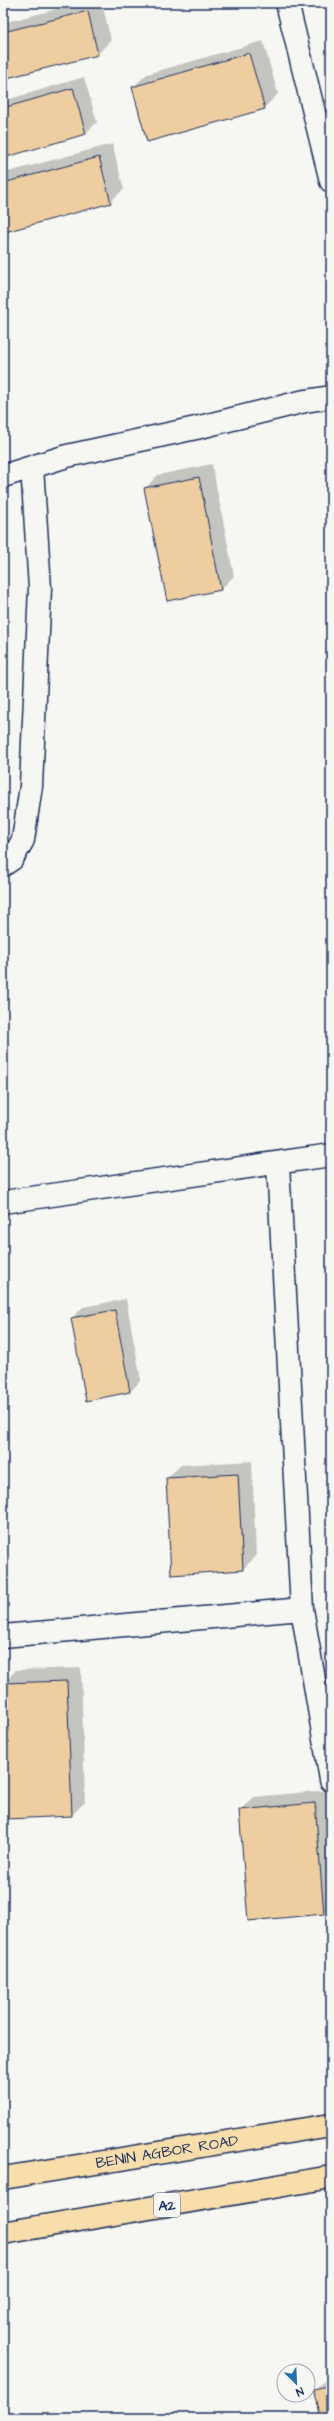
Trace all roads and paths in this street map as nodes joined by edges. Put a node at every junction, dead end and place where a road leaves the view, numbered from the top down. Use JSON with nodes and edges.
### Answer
{"nodes":[{"id":1,"x":287,"y":3,"type":"edge"},
{"id":2,"x":331,"y":181,"type":"edge"},
{"id":3,"x":331,"y":396,"type":"edge"},
{"id":4,"x":32,"y":467,"type":"junction"},
{"id":5,"x":3,"y":476,"type":"edge"},
{"id":6,"x":3,"y":865,"type":"edge"},
{"id":7,"x":331,"y":1155,"type":"edge"},
{"id":8,"x":278,"y":1164,"type":"junction"},
{"id":9,"x":3,"y":1202,"type":"edge"},
{"id":10,"x":302,"y":1609,"type":"junction"},
{"id":11,"x":3,"y":1636,"type":"edge"},
{"id":12,"x":331,"y":1780,"type":"edge"},
{"id":13,"x":331,"y":2125,"type":"edge"},
{"id":14,"x":331,"y":2177,"type":"edge"},
{"id":15,"x":3,"y":2178,"type":"edge"},
{"id":16,"x":3,"y":2233,"type":"edge"}],
"edges":[{"from":1,"to":2,"type":"street"},
{"from":3,"to":4,"type":"street"},
{"from":4,"to":5,"type":"street"},
{"from":4,"to":6,"type":"street"},
{"from":7,"to":8,"type":"street"},
{"from":8,"to":9,"type":"street"},
{"from":8,"to":10,"type":"street"},
{"from":10,"to":11,"type":"street"},
{"from":10,"to":12,"type":"street"},
{"from":13,"to":15,"type":"highway","name":"BENIN AGBOR ROAD"},
{"from":14,"to":16,"type":"highway","number":"A2"}]}
